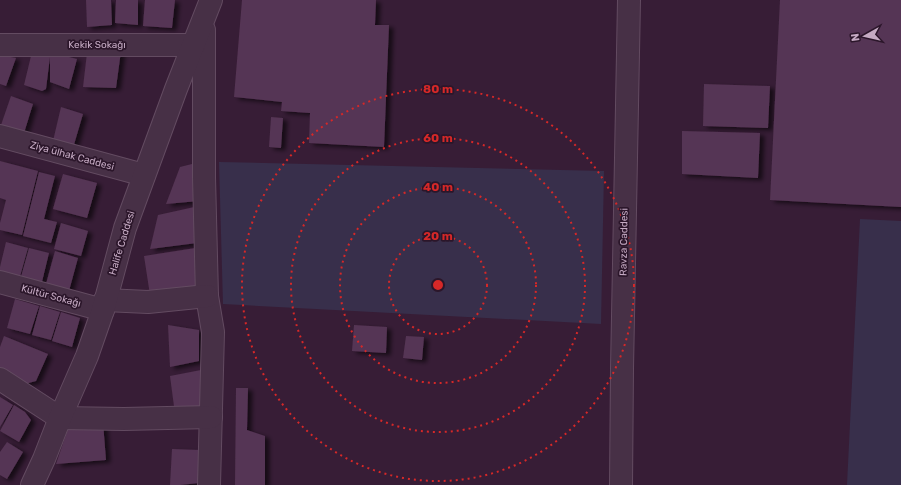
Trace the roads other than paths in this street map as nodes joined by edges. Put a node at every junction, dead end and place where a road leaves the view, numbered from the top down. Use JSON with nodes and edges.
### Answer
{"nodes":[{"id":1,"x":629,"y":0,"type":"edge"},
{"id":2,"x":207,"y":10,"type":"edge"},
{"id":3,"x":0,"y":45,"type":"edge"},
{"id":4,"x":194,"y":45,"type":"junction"},
{"id":5,"x":0,"y":136,"type":"edge"},
{"id":6,"x":144,"y":175,"type":"junction"},
{"id":7,"x":0,"y":282,"type":"edge"},
{"id":8,"x":207,"y":296,"type":"junction"},
{"id":9,"x":104,"y":305,"type":"junction"},
{"id":10,"x":0,"y":379,"type":"edge"},
{"id":11,"x":211,"y":417,"type":"junction"},
{"id":12,"x":60,"y":418,"type":"junction"},
{"id":13,"x":210,"y":478,"type":"edge"},
{"id":14,"x":32,"y":485,"type":"edge"},
{"id":15,"x":621,"y":485,"type":"edge"}],
"edges":[{"from":1,"to":15,"type":"street","name":"Ravza Caddesi"},
{"from":2,"to":4,"type":"street","name":"Halife Caddesi"},
{"from":2,"to":8,"type":"street"},
{"from":3,"to":4,"type":"street","name":"Kekik Sokağı"},
{"from":4,"to":6,"type":"street","name":"Halife Caddesi"},
{"from":5,"to":6,"type":"street","name":"Ziya ülhak Caddesi"},
{"from":6,"to":9,"type":"street","name":"Halife Caddesi"},
{"from":7,"to":9,"type":"street","name":"Kültür Sokağı"},
{"from":8,"to":9,"type":"street","name":"Kültür Sokağı"},
{"from":8,"to":11,"type":"street"},
{"from":9,"to":12,"type":"street","name":"Halife Caddesi"},
{"from":10,"to":12,"type":"street"},
{"from":11,"to":12,"type":"street"},
{"from":11,"to":13,"type":"street"},
{"from":12,"to":14,"type":"street","name":"Halife Caddesi"}]}
